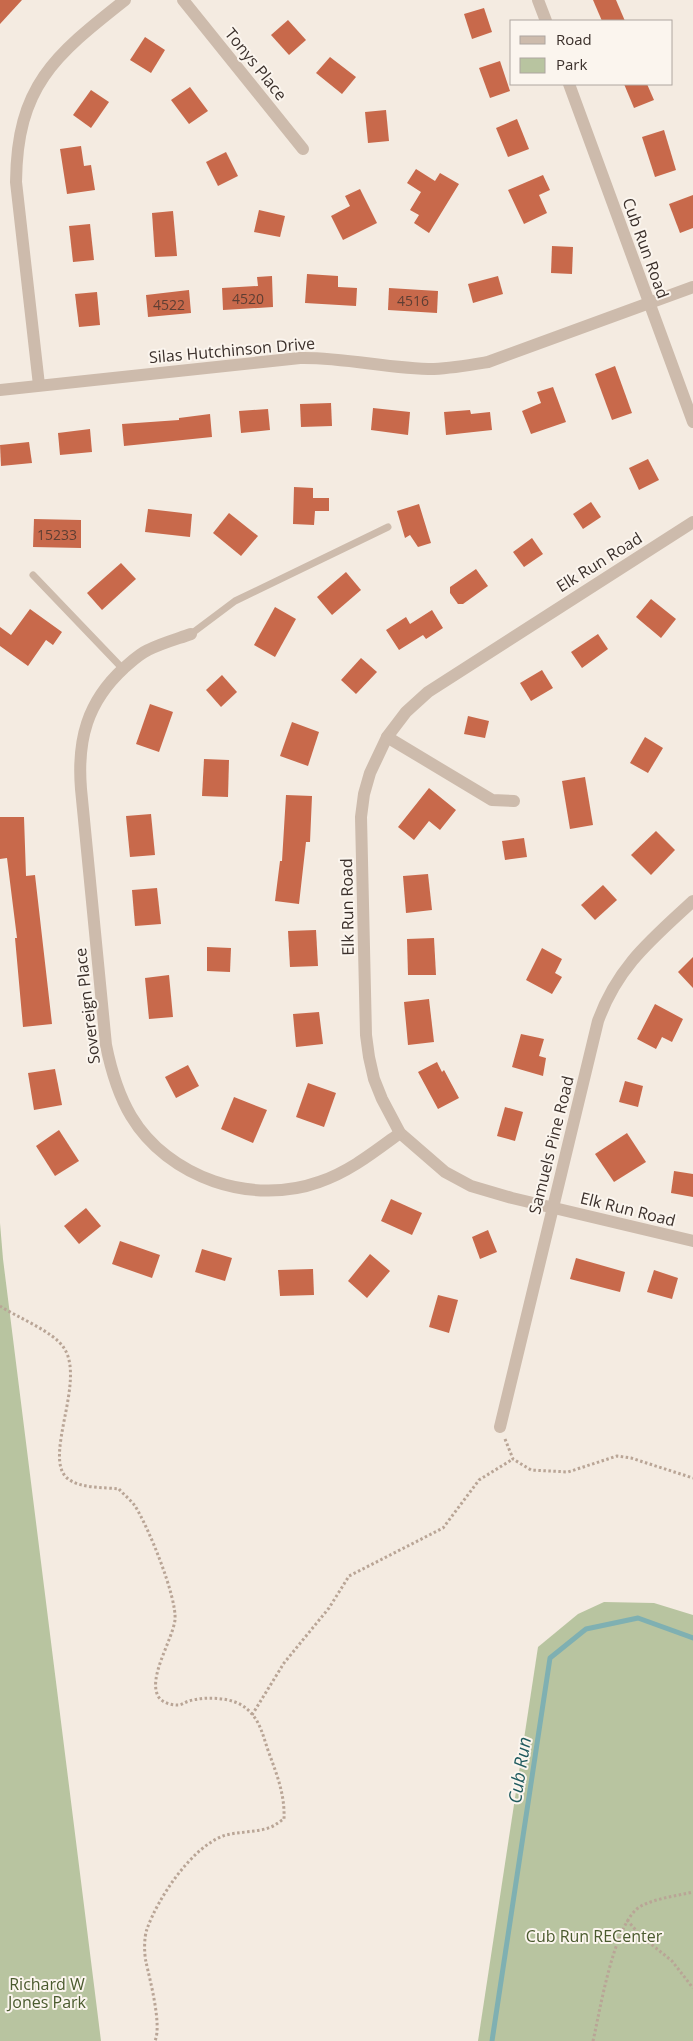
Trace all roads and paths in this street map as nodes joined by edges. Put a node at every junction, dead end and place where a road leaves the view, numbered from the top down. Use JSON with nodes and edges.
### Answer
{"nodes":[{"id":1,"x":125,"y":0,"type":"edge"},
{"id":2,"x":183,"y":0,"type":"edge"},
{"id":3,"x":538,"y":0,"type":"edge"},
{"id":4,"x":546,"y":20,"type":"edge"},
{"id":5,"x":569,"y":85,"type":"edge"},
{"id":6,"x":303,"y":149,"type":"dead end"},
{"id":7,"x":693,"y":287,"type":"edge"},
{"id":8,"x":649,"y":304,"type":"junction"},
{"id":9,"x":39,"y":385,"type":"junction"},
{"id":10,"x":0,"y":390,"type":"edge"},
{"id":11,"x":693,"y":422,"type":"edge"},
{"id":12,"x":693,"y":522,"type":"edge"},
{"id":13,"x":388,"y":528,"type":"dead end"},
{"id":14,"x":33,"y":576,"type":"dead end"},
{"id":15,"x":191,"y":634,"type":"joint"},
{"id":16,"x":123,"y":669,"type":"junction"},
{"id":17,"x":387,"y":737,"type":"junction"},
{"id":18,"x":514,"y":801,"type":"dead end"},
{"id":19,"x":693,"y":901,"type":"edge"},
{"id":20,"x":400,"y":1133,"type":"junction"},
{"id":21,"x":553,"y":1208,"type":"junction"},
{"id":22,"x":693,"y":1241,"type":"edge"},
{"id":23,"x":0,"y":1306,"type":"edge"},
{"id":24,"x":500,"y":1427,"type":"joint"},
{"id":25,"x":512,"y":1459,"type":"junction"},
{"id":26,"x":693,"y":1478,"type":"edge"},
{"id":27,"x":252,"y":1716,"type":"junction"},
{"id":28,"x":693,"y":1892,"type":"edge"},
{"id":29,"x":627,"y":1920,"type":"junction"},
{"id":30,"x":693,"y":1988,"type":"edge"},
{"id":31,"x":155,"y":2041,"type":"edge"},
{"id":32,"x":593,"y":2041,"type":"edge"}],
"edges":[{"from":1,"to":9,"type":"street"},
{"from":2,"to":6,"type":"street","name":"Tonys Place"},
{"from":3,"to":4,"type":"street"},
{"from":5,"to":8,"type":"street","name":"Cub Run Road"},
{"from":7,"to":8,"type":"street","name":"Silas Hutchinson Drive"},
{"from":8,"to":9,"type":"street","name":"Silas Hutchinson Drive"},
{"from":8,"to":11,"type":"street","name":"Cub Run Road"},
{"from":9,"to":10,"type":"street","name":"Silas Hutchinson Drive"},
{"from":12,"to":17,"type":"street","name":"Elk Run Road"},
{"from":13,"to":15,"type":"lane"},
{"from":14,"to":16,"type":"lane"},
{"from":15,"to":16,"type":"street","name":"Sovereign Place"},
{"from":16,"to":20,"type":"street","name":"Sovereign Place"},
{"from":17,"to":18,"type":"street"},
{"from":17,"to":20,"type":"street","name":"Elk Run Road"},
{"from":19,"to":21,"type":"street","name":"Samuels Pine Road"},
{"from":20,"to":21,"type":"street","name":"Elk Run Road"},
{"from":21,"to":22,"type":"street","name":"Elk Run Road"},
{"from":21,"to":24,"type":"street","name":"Samuels Pine Road"},
{"from":23,"to":27,"type":"path"},
{"from":24,"to":25,"type":"path"},
{"from":25,"to":26,"type":"path"},
{"from":25,"to":27,"type":"path"},
{"from":27,"to":31,"type":"path"},
{"from":28,"to":29,"type":"path"},
{"from":29,"to":30,"type":"path"},
{"from":29,"to":32,"type":"path"}]}
